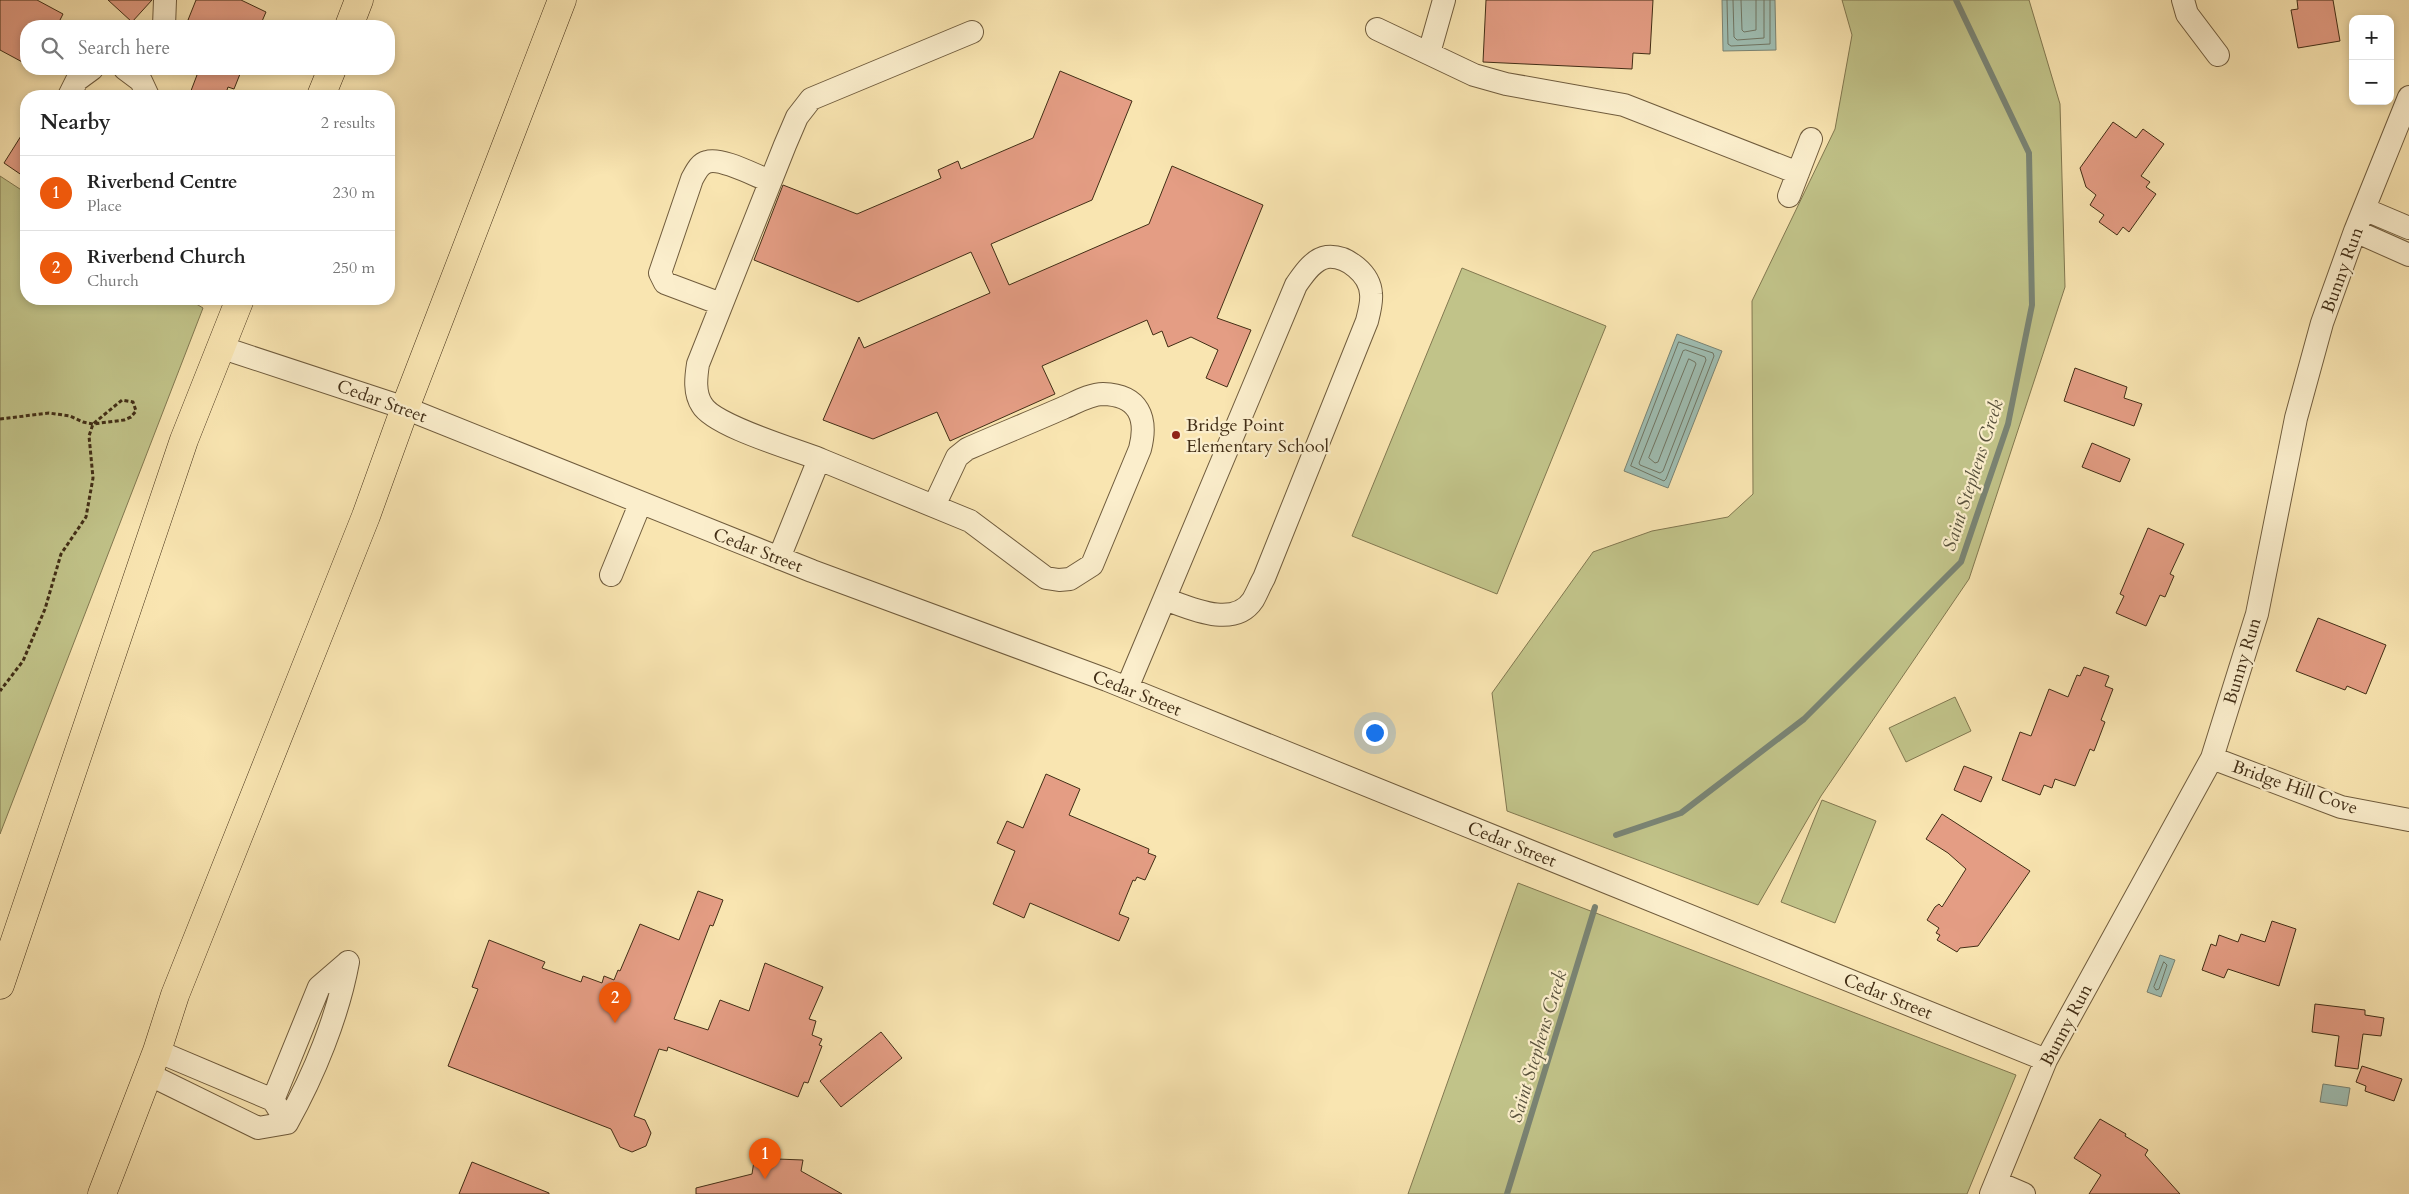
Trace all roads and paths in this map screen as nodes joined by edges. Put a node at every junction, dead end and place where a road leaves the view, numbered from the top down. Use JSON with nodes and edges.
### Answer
{"nodes":[{"id":1,"x":165,"y":0,"type":"edge"},
{"id":2,"x":359,"y":0,"type":"edge"},
{"id":3,"x":562,"y":0,"type":"edge"},
{"id":4,"x":1444,"y":0,"type":"edge"},
{"id":5,"x":2182,"y":0,"type":"edge"},
{"id":6,"x":164,"y":20,"type":"edge"},
{"id":7,"x":351,"y":20,"type":"edge"},
{"id":8,"x":1377,"y":30,"type":"dead end"},
{"id":9,"x":972,"y":32,"type":"dead end"},
{"id":10,"x":1429,"y":53,"type":"junction"},
{"id":11,"x":2218,"y":55,"type":"dead end"},
{"id":12,"x":84,"y":75,"type":"edge"},
{"id":13,"x":137,"y":75,"type":"edge"},
{"id":14,"x":330,"y":75,"type":"edge"},
{"id":15,"x":72,"y":90,"type":"edge"},
{"id":16,"x":145,"y":90,"type":"edge"},
{"id":17,"x":323,"y":90,"type":"edge"},
{"id":18,"x":2409,"y":97,"type":"edge"},
{"id":19,"x":1811,"y":140,"type":"dead end"},
{"id":20,"x":1798,"y":173,"type":"junction"},
{"id":21,"x":770,"y":181,"type":"junction"},
{"id":22,"x":1789,"y":196,"type":"dead end"},
{"id":23,"x":2364,"y":208,"type":"junction"},
{"id":24,"x":2409,"y":228,"type":"edge"},
{"id":25,"x":2355,"y":232,"type":"junction"},
{"id":26,"x":2409,"y":254,"type":"edge"},
{"id":27,"x":721,"y":304,"type":"junction"},
{"id":28,"x":238,"y":305,"type":"edge"},
{"id":29,"x":220,"y":347,"type":"junction"},
{"id":30,"x":405,"y":408,"type":"junction"},
{"id":31,"x":0,"y":419,"type":"edge"},
{"id":32,"x":93,"y":424,"type":"junction"},
{"id":33,"x":819,"y":459,"type":"junction"},
{"id":34,"x":640,"y":504,"type":"junction"},
{"id":35,"x":934,"y":506,"type":"junction"},
{"id":36,"x":779,"y":558,"type":"junction"},
{"id":37,"x":611,"y":575,"type":"dead end"},
{"id":38,"x":1165,"y":599,"type":"junction"},
{"id":39,"x":1128,"y":688,"type":"junction"},
{"id":40,"x":0,"y":691,"type":"edge"},
{"id":41,"x":2212,"y":758,"type":"junction"},
{"id":42,"x":2409,"y":820,"type":"edge"},
{"id":43,"x":0,"y":985,"type":"edge"},
{"id":44,"x":2046,"y":1060,"type":"junction"},
{"id":45,"x":152,"y":1062,"type":"junction"},
{"id":46,"x":273,"y":1100,"type":"junction"},
{"id":47,"x":287,"y":1123,"type":"junction"},
{"id":48,"x":1994,"y":1188,"type":"edge"},
{"id":49,"x":102,"y":1194,"type":"edge"},
{"id":50,"x":2024,"y":1194,"type":"edge"}],
"edges":[{"from":1,"to":6,"type":"street"},
{"from":2,"to":7,"type":"highway"},
{"from":3,"to":30,"type":"highway"},
{"from":4,"to":10,"type":"street"},
{"from":5,"to":11,"type":"street"},
{"from":8,"to":10,"type":"street"},
{"from":9,"to":21,"type":"street"},
{"from":10,"to":20,"type":"street"},
{"from":12,"to":15,"type":"street"},
{"from":13,"to":16,"type":"street"},
{"from":14,"to":17,"type":"highway"},
{"from":18,"to":23,"type":"street","name":"Bunny Run"},
{"from":19,"to":20,"type":"street"},
{"from":20,"to":22,"type":"street"},
{"from":21,"to":27,"type":"street"},
{"from":21,"to":27,"type":"street"},
{"from":23,"to":24,"type":"street"},
{"from":23,"to":25,"type":"street","name":"Bunny Run"},
{"from":25,"to":26,"type":"street"},
{"from":25,"to":41,"type":"street","name":"Bunny Run"},
{"from":27,"to":33,"type":"street"},
{"from":28,"to":29,"type":"highway"},
{"from":29,"to":30,"type":"street","name":"Cedar Street"},
{"from":29,"to":43,"type":"highway"},
{"from":30,"to":34,"type":"street","name":"Cedar Street"},
{"from":30,"to":45,"type":"highway"},
{"from":31,"to":32,"type":"path"},
{"from":32,"to":32,"type":"path"},
{"from":32,"to":40,"type":"path"},
{"from":33,"to":35,"type":"street"},
{"from":33,"to":36,"type":"street"},
{"from":34,"to":36,"type":"street","name":"Cedar Street"},
{"from":34,"to":37,"type":"street"},
{"from":35,"to":35,"type":"street"},
{"from":36,"to":39,"type":"street","name":"Cedar Street"},
{"from":38,"to":38,"type":"street"},
{"from":38,"to":39,"type":"street"},
{"from":39,"to":44,"type":"street","name":"Cedar Street"},
{"from":41,"to":42,"type":"street","name":"Bridge Hill Cove"},
{"from":41,"to":44,"type":"street","name":"Bunny Run"},
{"from":44,"to":48,"type":"street","name":"Bunny Run"},
{"from":45,"to":46,"type":"street"},
{"from":45,"to":47,"type":"street"},
{"from":45,"to":49,"type":"highway"},
{"from":46,"to":47,"type":"street"},
{"from":46,"to":47,"type":"street"},
{"from":48,"to":50,"type":"street"}]}
